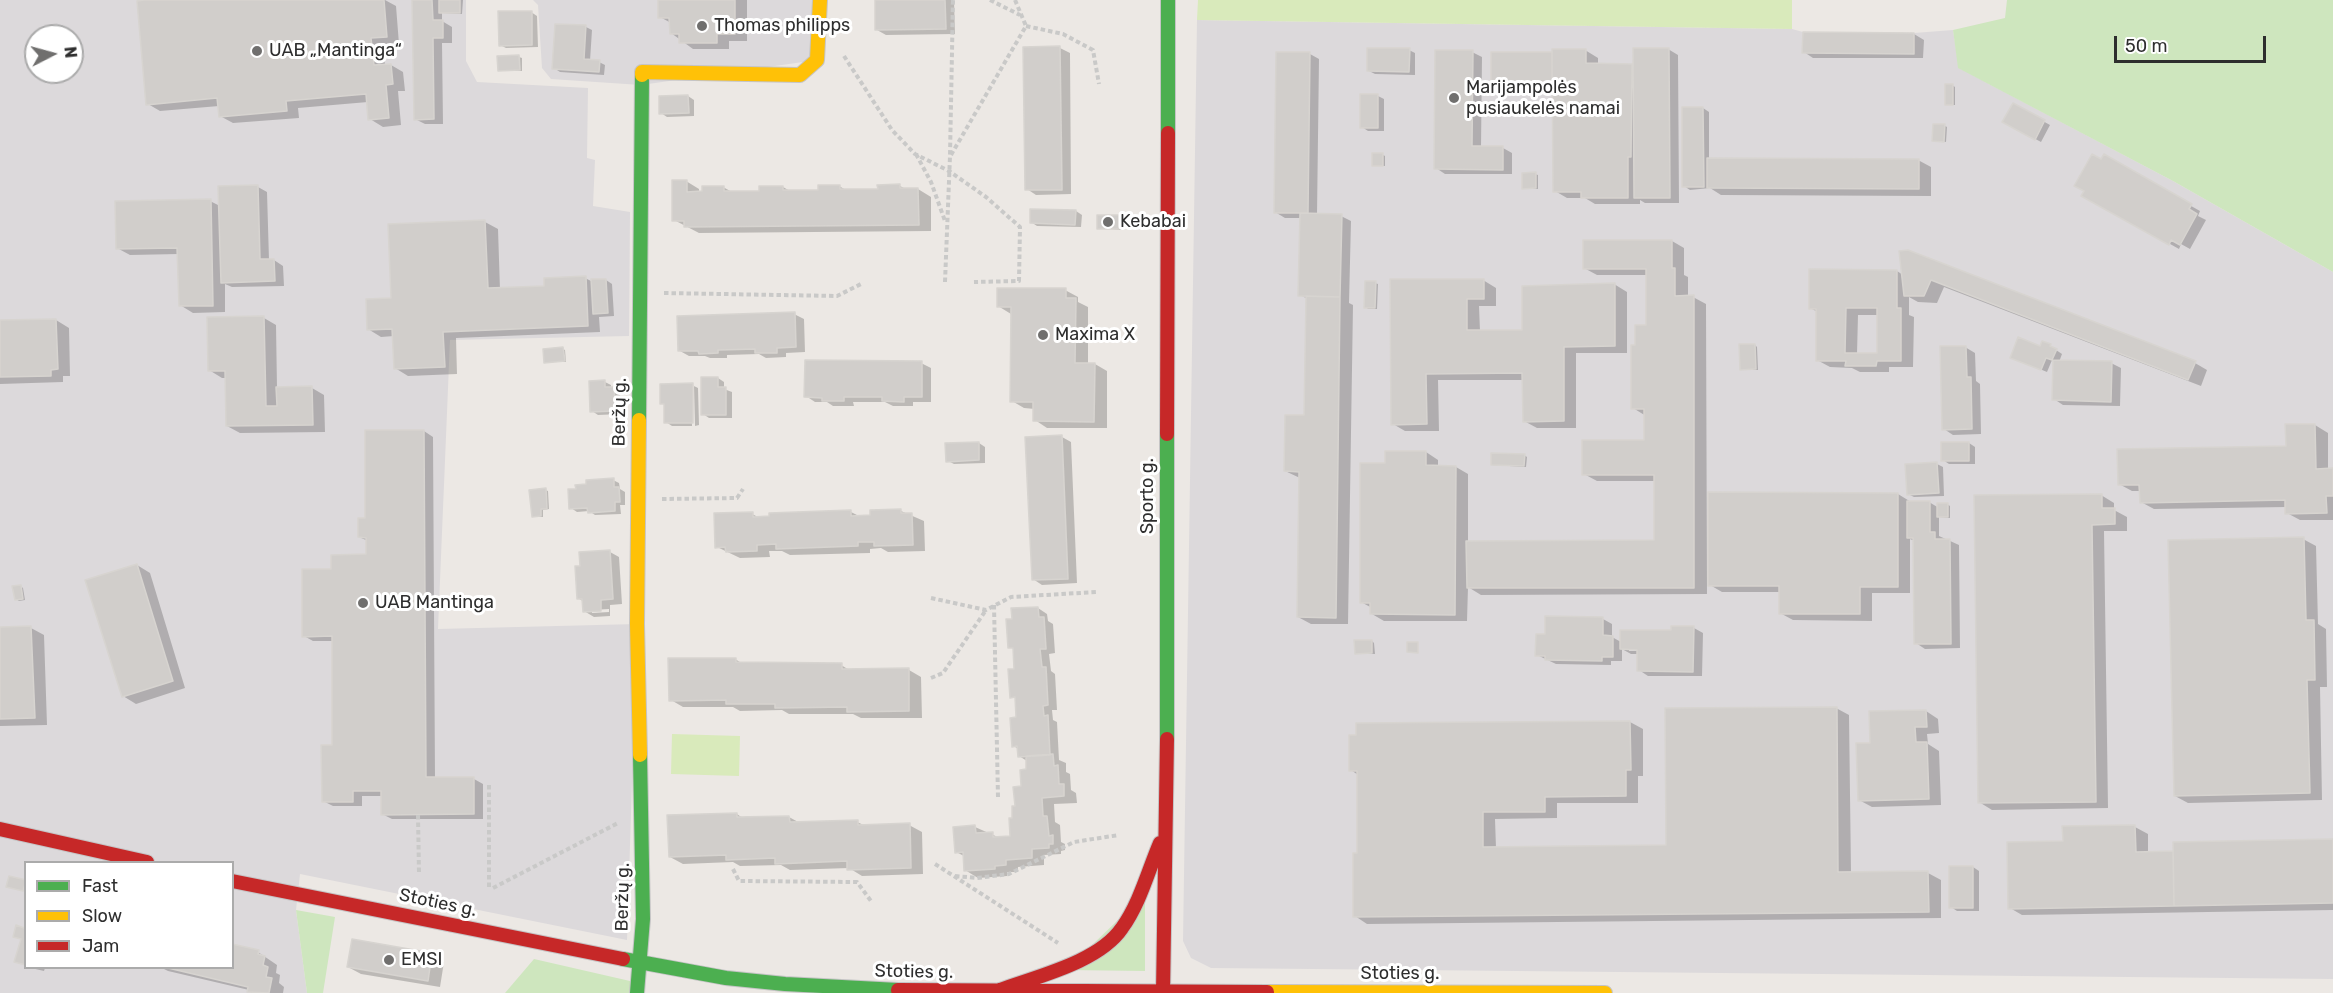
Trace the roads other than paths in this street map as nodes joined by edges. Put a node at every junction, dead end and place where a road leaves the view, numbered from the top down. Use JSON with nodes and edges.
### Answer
{"nodes":[{"id":1,"x":820,"y":0,"type":"edge"},
{"id":2,"x":1168,"y":0,"type":"edge"},
{"id":3,"x":1167,"y":828,"type":"junction"},
{"id":4,"x":0,"y":829,"type":"edge"},
{"id":5,"x":143,"y":861,"type":"edge"},
{"id":6,"x":234,"y":881,"type":"edge"},
{"id":7,"x":638,"y":962,"type":"junction"},
{"id":8,"x":997,"y":991,"type":"junction"},
{"id":9,"x":1281,"y":992,"type":"edge"},
{"id":10,"x":637,"y":993,"type":"edge"},
{"id":11,"x":1163,"y":993,"type":"edge"},
{"id":12,"x":1605,"y":993,"type":"edge"}],
"edges":[{"from":1,"to":7,"type":"street","name":"Beržų g."},
{"from":2,"to":3,"type":"street","name":"Sporto g."},
{"from":3,"to":8,"type":"street"},
{"from":3,"to":11,"type":"street","name":"Sporto g."},
{"from":4,"to":5,"type":"street"},
{"from":6,"to":7,"type":"street","name":"Stoties g."},
{"from":7,"to":8,"type":"street","name":"Stoties g."},
{"from":7,"to":10,"type":"street","name":"Beržų g."},
{"from":8,"to":11,"type":"street","name":"Stoties g."},
{"from":9,"to":11,"type":"street","name":"Stoties g."},
{"from":9,"to":12,"type":"street","name":"Stoties g."}]}
